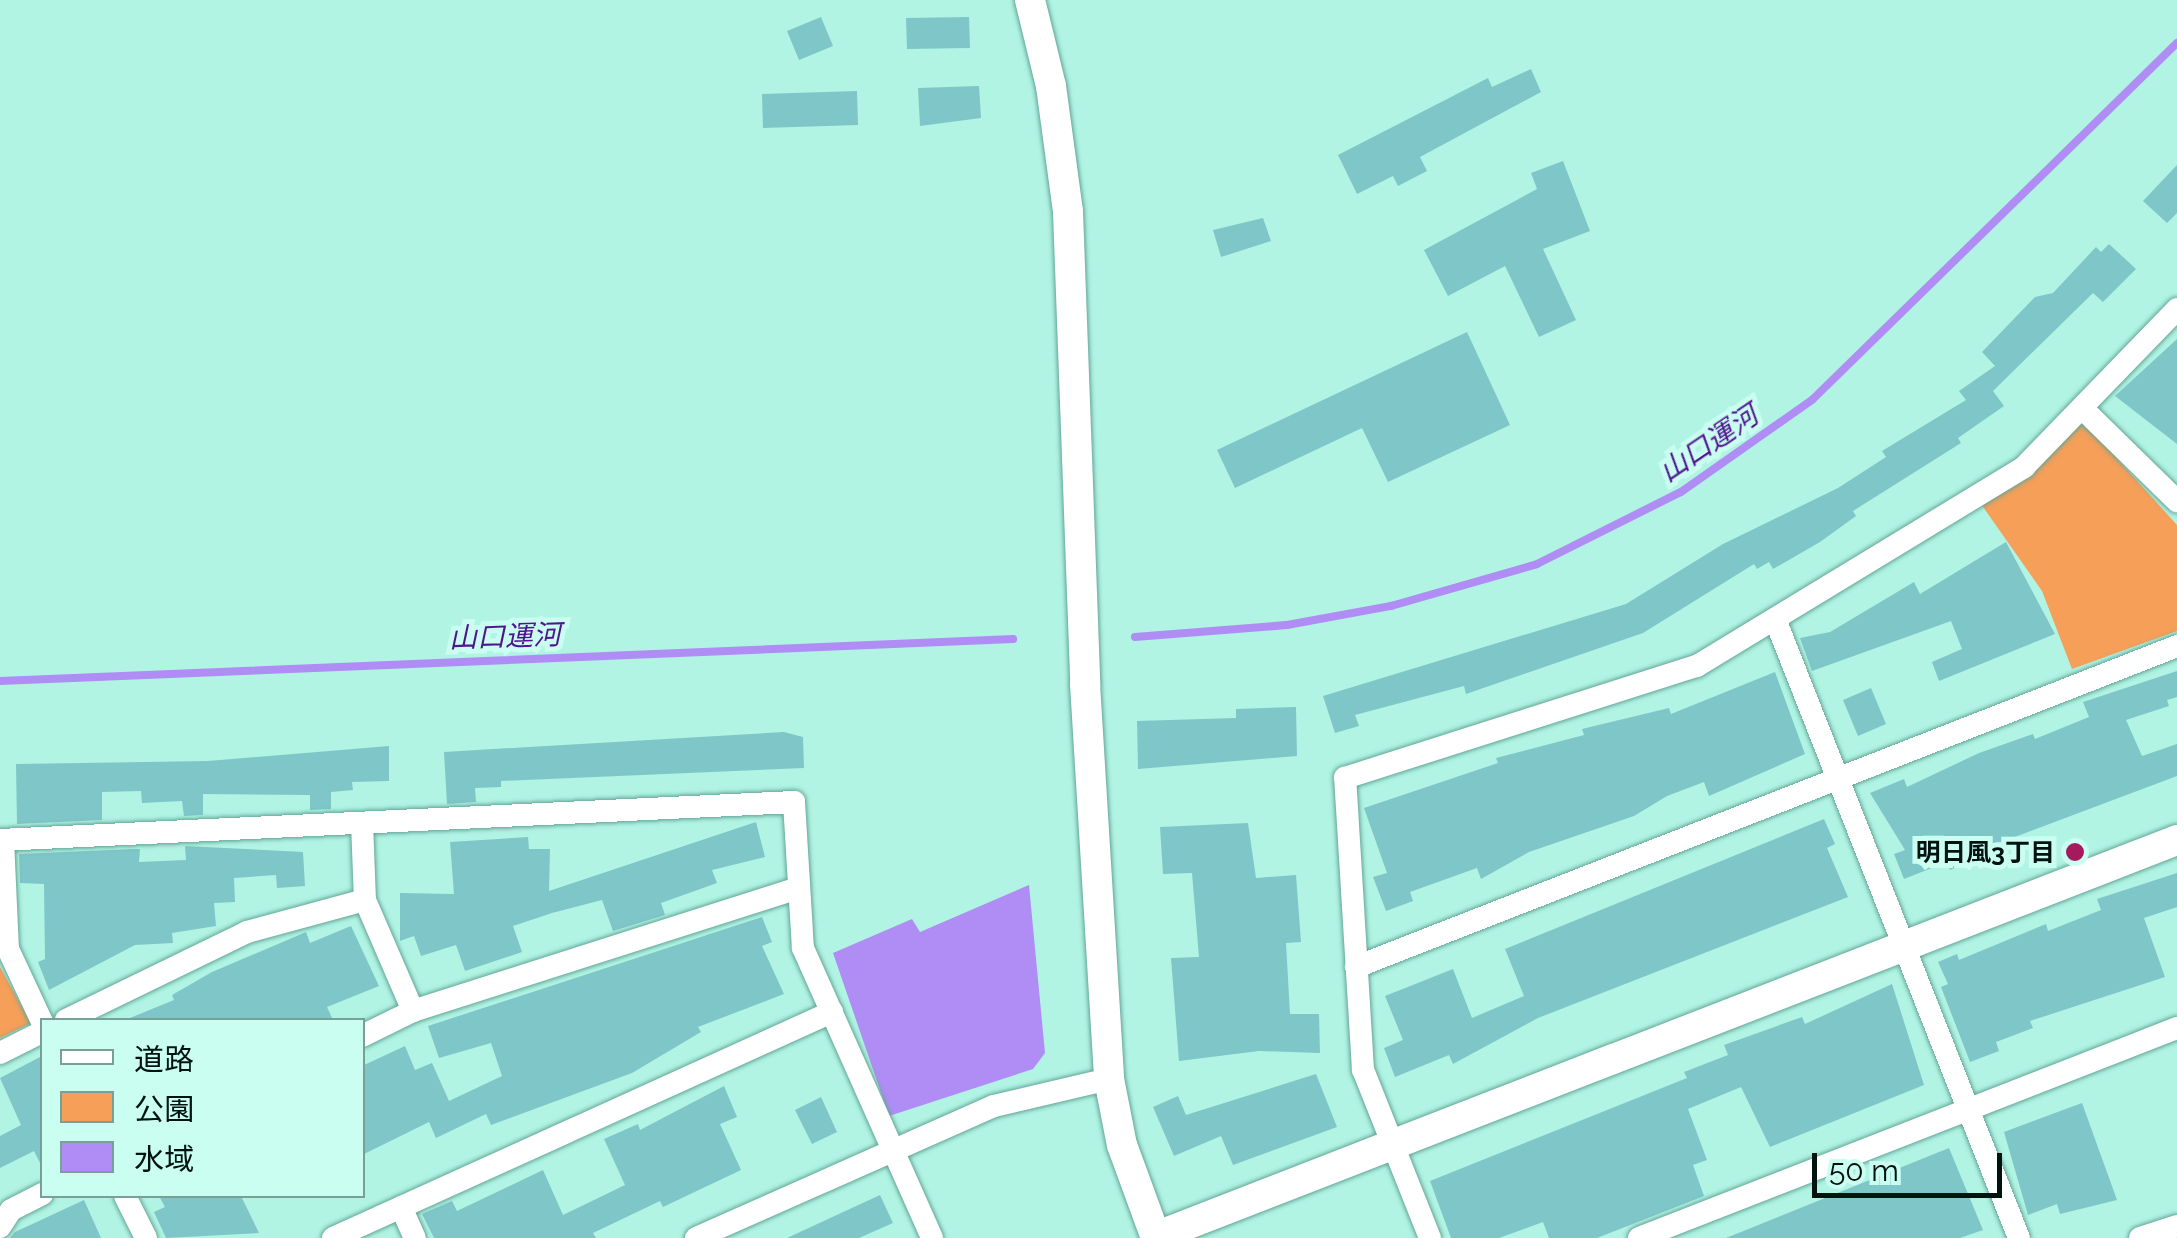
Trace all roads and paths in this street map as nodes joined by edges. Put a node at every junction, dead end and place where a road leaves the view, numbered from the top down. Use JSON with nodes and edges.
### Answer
{"nodes":[{"id":1,"x":1030,"y":0,"type":"edge"},
{"id":2,"x":2177,"y":309,"type":"edge"},
{"id":3,"x":2083,"y":409,"type":"junction"},
{"id":4,"x":2177,"y":501,"type":"edge"},
{"id":5,"x":1775,"y":618,"type":"junction"},
{"id":6,"x":2177,"y":646,"type":"edge"},
{"id":7,"x":1835,"y":775,"type":"junction"},
{"id":8,"x":362,"y":823,"type":"junction"},
{"id":9,"x":1,"y":840,"type":"edge"},
{"id":10,"x":2177,"y":840,"type":"edge"},
{"id":11,"x":799,"y":888,"type":"junction"},
{"id":12,"x":365,"y":900,"type":"junction"},
{"id":13,"x":1903,"y":944,"type":"junction"},
{"id":14,"x":1356,"y":967,"type":"junction"},
{"id":15,"x":413,"y":1011,"type":"junction"},
{"id":16,"x":832,"y":1012,"type":"junction"},
{"id":17,"x":40,"y":1018,"type":"edge"},
{"id":18,"x":70,"y":1018,"type":"edge"},
{"id":19,"x":2177,"y":1028,"type":"edge"},
{"id":20,"x":40,"y":1033,"type":"edge"},
{"id":21,"x":365,"y":1035,"type":"edge"},
{"id":22,"x":0,"y":1052,"type":"edge"},
{"id":23,"x":1109,"y":1079,"type":"junction"},
{"id":24,"x":1968,"y":1108,"type":"junction"},
{"id":25,"x":1393,"y":1144,"type":"junction"},
{"id":26,"x":892,"y":1148,"type":"junction"},
{"id":27,"x":40,"y":1195,"type":"edge"},
{"id":28,"x":126,"y":1198,"type":"edge"},
{"id":29,"x":401,"y":1207,"type":"junction"},
{"id":30,"x":2177,"y":1226,"type":"edge"},
{"id":31,"x":0,"y":1227,"type":"edge"},
{"id":32,"x":146,"y":1238,"type":"edge"},
{"id":33,"x":333,"y":1238,"type":"edge"},
{"id":34,"x":415,"y":1238,"type":"edge"},
{"id":35,"x":696,"y":1238,"type":"edge"},
{"id":36,"x":932,"y":1238,"type":"edge"},
{"id":37,"x":1156,"y":1238,"type":"edge"},
{"id":38,"x":1430,"y":1238,"type":"edge"},
{"id":39,"x":1639,"y":1238,"type":"edge"},
{"id":40,"x":2020,"y":1238,"type":"edge"},
{"id":41,"x":2140,"y":1238,"type":"edge"}],
"edges":[{"from":1,"to":23,"type":"street"},
{"from":2,"to":3,"type":"street"},
{"from":3,"to":4,"type":"street"},
{"from":3,"to":5,"type":"street"},
{"from":5,"to":7,"type":"street"},
{"from":5,"to":14,"type":"street"},
{"from":6,"to":7,"type":"street"},
{"from":7,"to":13,"type":"street"},
{"from":7,"to":14,"type":"street"},
{"from":8,"to":9,"type":"street"},
{"from":8,"to":11,"type":"street"},
{"from":8,"to":12,"type":"street"},
{"from":9,"to":17,"type":"street"},
{"from":10,"to":13,"type":"street"},
{"from":11,"to":15,"type":"street"},
{"from":11,"to":16,"type":"street"},
{"from":12,"to":15,"type":"street"},
{"from":12,"to":18,"type":"street"},
{"from":13,"to":24,"type":"street"},
{"from":13,"to":25,"type":"street"},
{"from":14,"to":25,"type":"street"},
{"from":15,"to":21,"type":"street"},
{"from":16,"to":26,"type":"street"},
{"from":16,"to":29,"type":"street"},
{"from":19,"to":24,"type":"street"},
{"from":20,"to":22,"type":"street"},
{"from":23,"to":26,"type":"street"},
{"from":23,"to":37,"type":"street"},
{"from":24,"to":39,"type":"street"},
{"from":24,"to":40,"type":"street"},
{"from":25,"to":37,"type":"street"},
{"from":25,"to":38,"type":"street"},
{"from":26,"to":35,"type":"street"},
{"from":26,"to":36,"type":"street"},
{"from":27,"to":31,"type":"street"},
{"from":28,"to":32,"type":"street"},
{"from":29,"to":33,"type":"street"},
{"from":29,"to":34,"type":"street"},
{"from":30,"to":41,"type":"street"}]}
